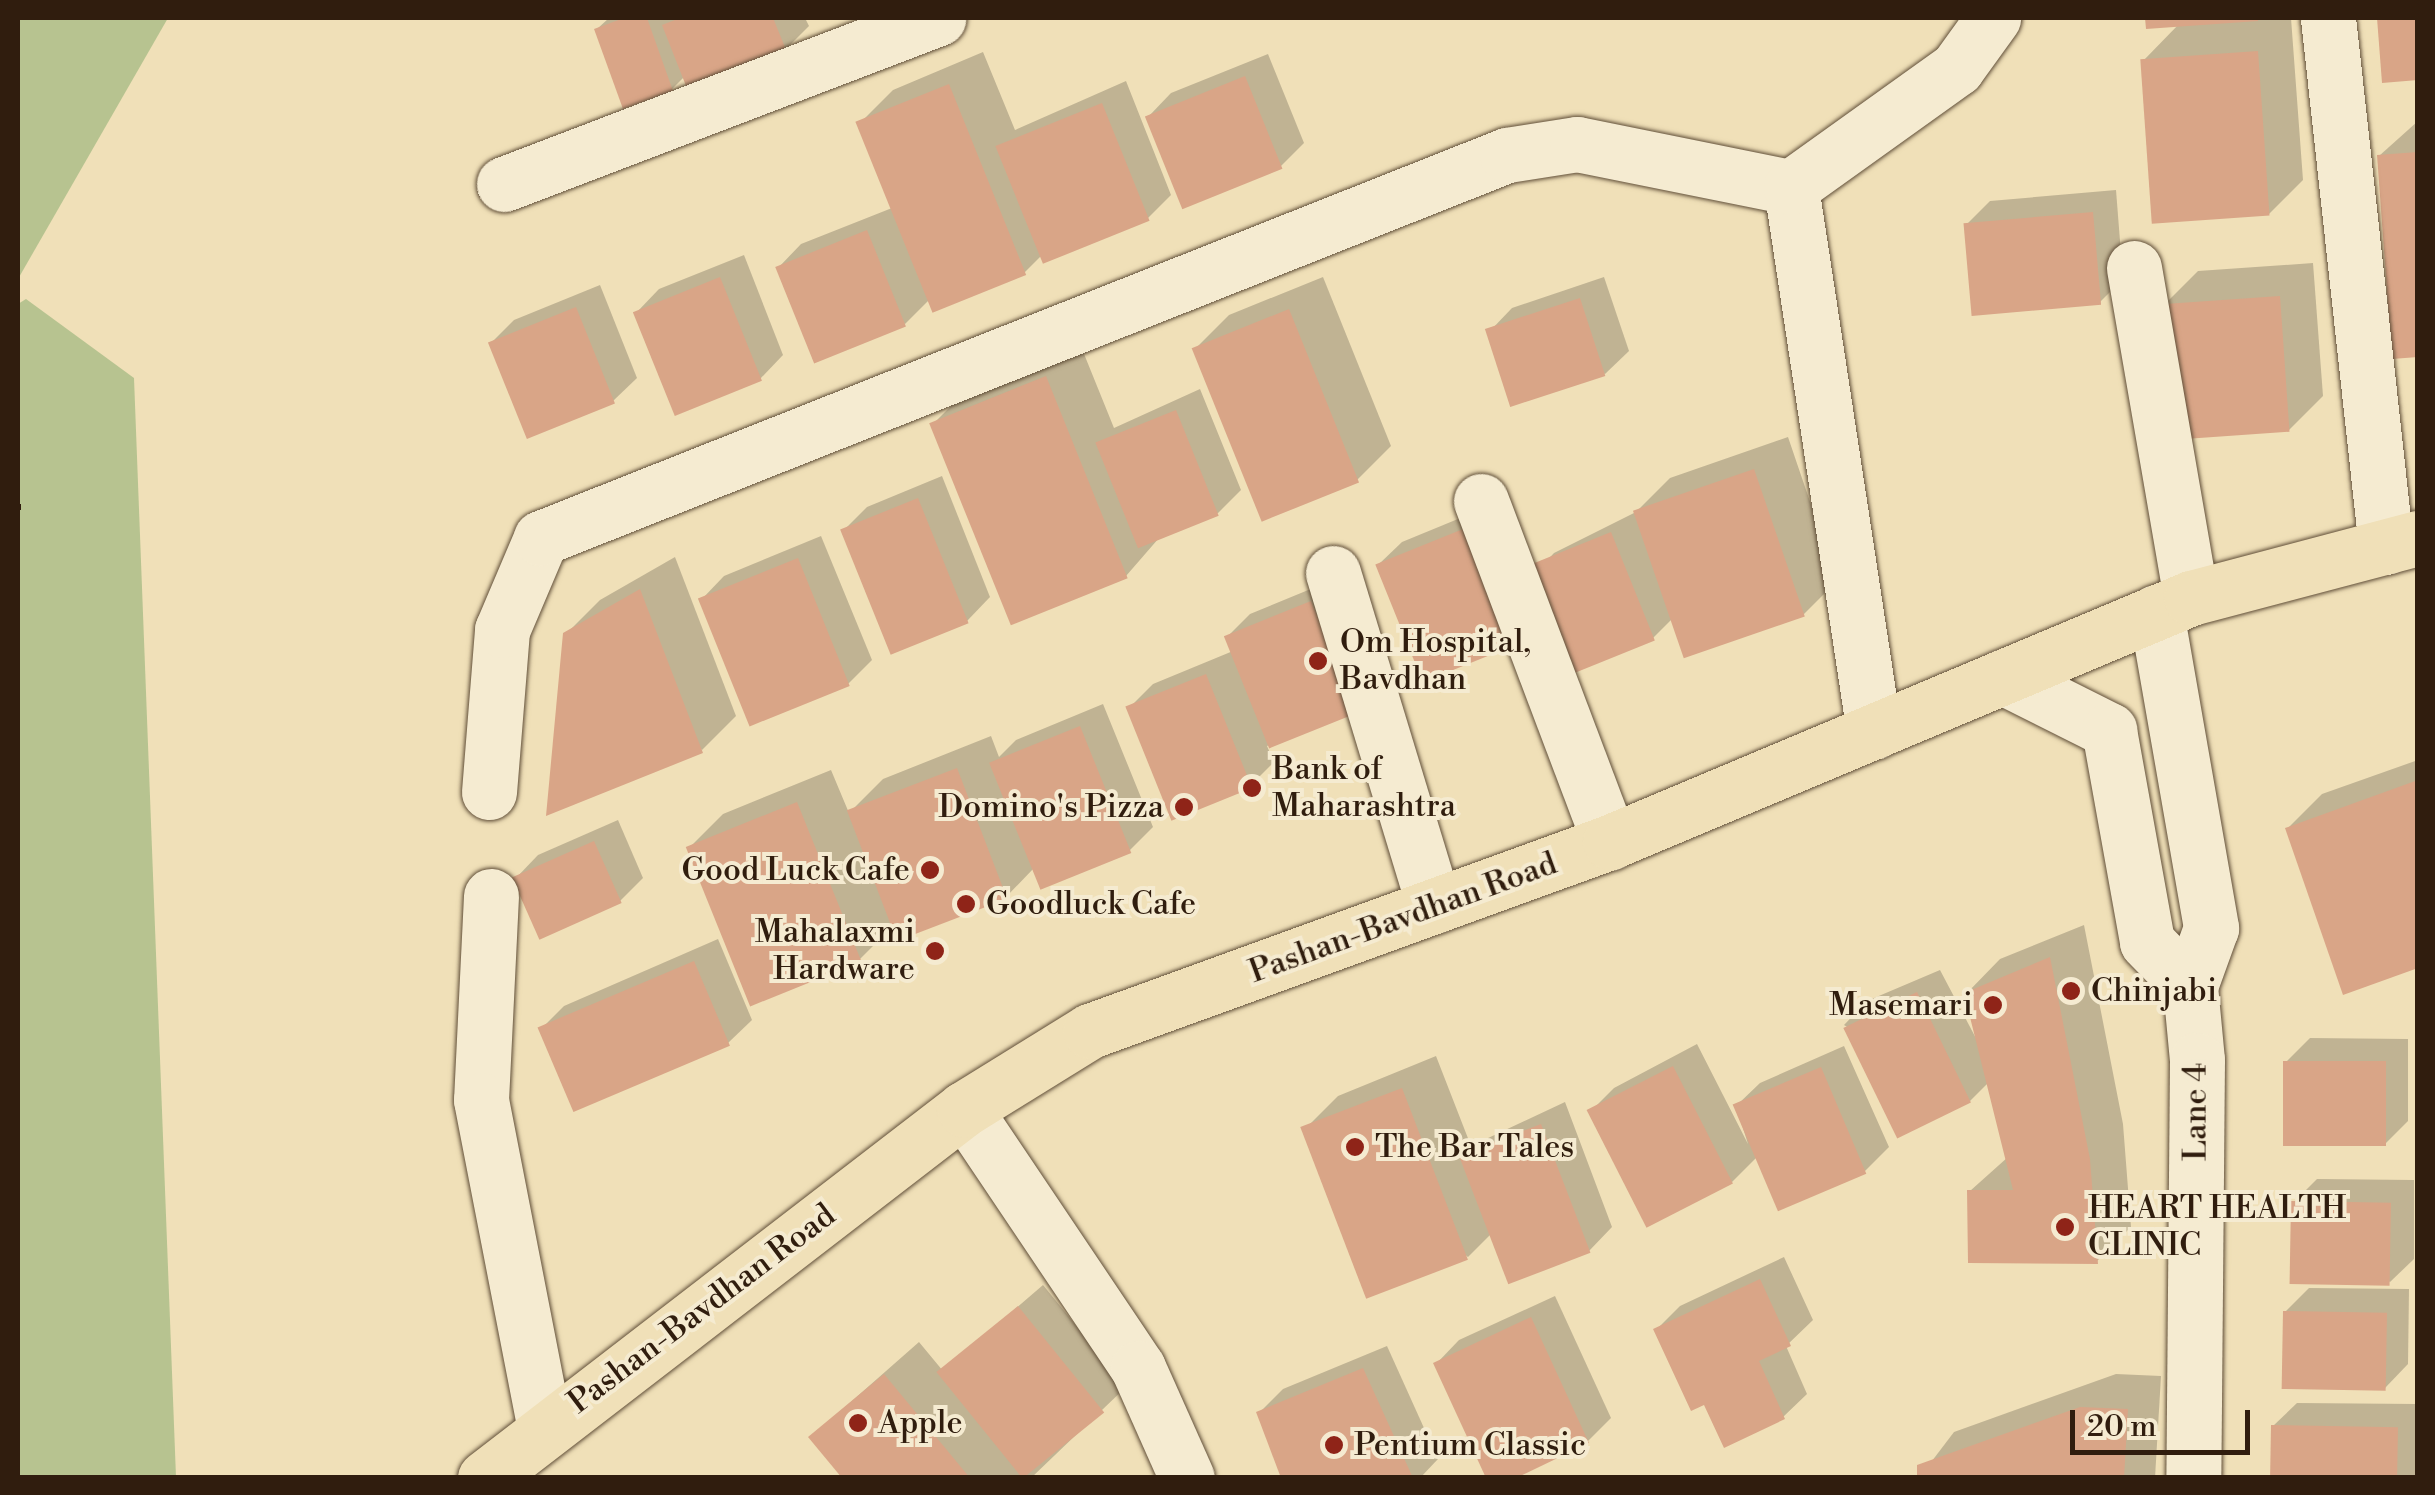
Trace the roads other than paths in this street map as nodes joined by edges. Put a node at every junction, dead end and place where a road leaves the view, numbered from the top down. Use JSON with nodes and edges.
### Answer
{"nodes":[{"id":1,"x":938,"y":18,"type":"edge"},
{"id":2,"x":1993,"y":18,"type":"edge"},
{"id":3,"x":2328,"y":18,"type":"edge"},
{"id":4,"x":504,"y":184,"type":"dead end"},
{"id":5,"x":1792,"y":187,"type":"junction"},
{"id":6,"x":2134,"y":268,"type":"dead end"},
{"id":7,"x":1481,"y":501,"type":"dead end"},
{"id":8,"x":2402,"y":542,"type":"edge"},
{"id":9,"x":1332,"y":573,"type":"dead end"},
{"id":10,"x":2174,"y":605,"type":"junction"},
{"id":11,"x":2003,"y":677,"type":"junction"},
{"id":12,"x":1874,"y":732,"type":"junction"},
{"id":13,"x":489,"y":792,"type":"dead end"},
{"id":14,"x":1610,"y":842,"type":"junction"},
{"id":15,"x":491,"y":896,"type":"dead end"},
{"id":16,"x":1434,"y":906,"type":"junction"},
{"id":17,"x":2190,"y":986,"type":"junction"},
{"id":18,"x":964,"y":1109,"type":"junction"},
{"id":19,"x":545,"y":1429,"type":"junction"},
{"id":20,"x":499,"y":1472,"type":"edge"},
{"id":21,"x":1187,"y":1478,"type":"edge"},
{"id":22,"x":2193,"y":1478,"type":"edge"}],
"edges":[{"from":1,"to":4,"type":"street"},
{"from":2,"to":5,"type":"street"},
{"from":3,"to":8,"type":"street"},
{"from":5,"to":12,"type":"street"},
{"from":5,"to":13,"type":"street"},
{"from":6,"to":10,"type":"street","name":"Lane 4"},
{"from":7,"to":14,"type":"street"},
{"from":8,"to":10,"type":"main road","name":"Pashan-Bavdhan Road"},
{"from":9,"to":16,"type":"street"},
{"from":10,"to":11,"type":"main road","name":"Pashan-Bavdhan Road"},
{"from":10,"to":17,"type":"street","name":"Lane 4"},
{"from":11,"to":12,"type":"main road","name":"Pashan-Bavdhan Road"},
{"from":11,"to":17,"type":"street"},
{"from":12,"to":14,"type":"main road","name":"Pashan-Bavdhan Road"},
{"from":14,"to":16,"type":"main road","name":"Pashan-Bavdhan Road"},
{"from":15,"to":19,"type":"street"},
{"from":16,"to":18,"type":"main road","name":"Pashan-Bavdhan Road"},
{"from":17,"to":22,"type":"street","name":"Lane 4"},
{"from":18,"to":19,"type":"main road","name":"Pashan-Bavdhan Road"},
{"from":18,"to":21,"type":"street"},
{"from":19,"to":20,"type":"main road","name":"Pashan-Bavdhan Road"}]}
